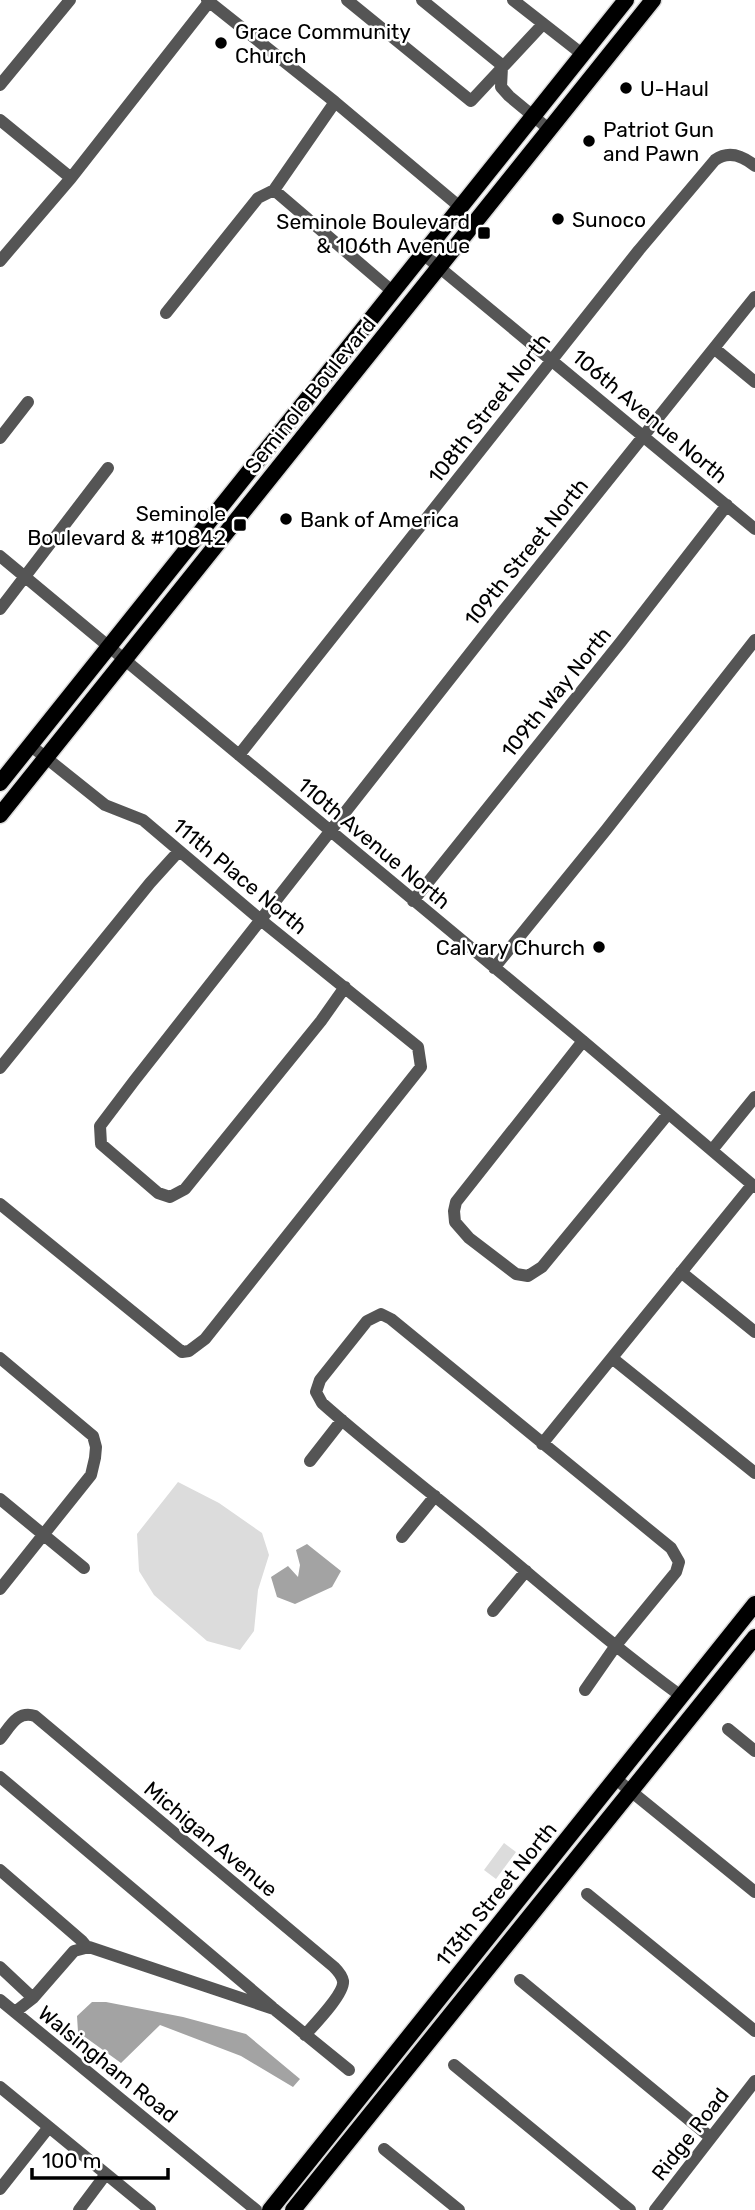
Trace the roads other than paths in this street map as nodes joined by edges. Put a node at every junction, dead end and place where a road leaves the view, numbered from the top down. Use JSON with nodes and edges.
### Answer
{"nodes":[{"id":1,"x":69,"y":0,"type":"edge"},
{"id":2,"x":347,"y":0,"type":"edge"},
{"id":3,"x":422,"y":0,"type":"edge"},
{"id":4,"x":513,"y":0,"type":"edge"},
{"id":5,"x":626,"y":0,"type":"edge"},
{"id":6,"x":633,"y":0,"type":"edge"},
{"id":7,"x":653,"y":0,"type":"edge"},
{"id":8,"x":208,"y":1,"type":"edge"},
{"id":9,"x":542,"y":24,"type":"junction"},
{"id":10,"x":612,"y":52,"type":"junction"},
{"id":11,"x":582,"y":54,"type":"junction"},
{"id":12,"x":503,"y":66,"type":"junction"},
{"id":13,"x":0,"y":85,"type":"edge"},
{"id":14,"x":335,"y":102,"type":"junction"},
{"id":15,"x":533,"y":116,"type":"junction"},
{"id":16,"x":0,"y":120,"type":"edge"},
{"id":17,"x":550,"y":130,"type":"junction"},
{"id":18,"x":755,"y":166,"type":"edge"},
{"id":19,"x":71,"y":178,"type":"junction"},
{"id":20,"x":274,"y":190,"type":"junction"},
{"id":21,"x":460,"y":207,"type":"junction"},
{"id":22,"x":423,"y":254,"type":"junction"},
{"id":23,"x":0,"y":261,"type":"edge"},
{"id":24,"x":439,"y":268,"type":"junction"},
{"id":25,"x":392,"y":291,"type":"junction"},
{"id":26,"x":755,"y":298,"type":"edge"},
{"id":27,"x":166,"y":313,"type":"dead end"},
{"id":28,"x":715,"y":349,"type":"junction"},
{"id":29,"x":552,"y":360,"type":"junction"},
{"id":30,"x":755,"y":382,"type":"edge"},
{"id":31,"x":28,"y":402,"type":"dead end"},
{"id":32,"x":643,"y":435,"type":"junction"},
{"id":33,"x":0,"y":438,"type":"edge"},
{"id":34,"x":107,"y":468,"type":"dead end"},
{"id":35,"x":727,"y":505,"type":"junction"},
{"id":36,"x":755,"y":529,"type":"edge"},
{"id":37,"x":0,"y":556,"type":"edge"},
{"id":38,"x":25,"y":576,"type":"junction"},
{"id":39,"x":0,"y":609,"type":"edge"},
{"id":40,"x":755,"y":640,"type":"edge"},
{"id":41,"x":110,"y":647,"type":"junction"},
{"id":42,"x":125,"y":659,"type":"junction"},
{"id":43,"x":30,"y":745,"type":"junction"},
{"id":44,"x":239,"y":755,"type":"junction"},
{"id":45,"x":46,"y":758,"type":"junction"},
{"id":46,"x":0,"y":783,"type":"edge"},
{"id":47,"x":0,"y":816,"type":"edge"},
{"id":48,"x":329,"y":832,"type":"junction"},
{"id":49,"x":179,"y":851,"type":"junction"},
{"id":50,"x":413,"y":901,"type":"junction"},
{"id":51,"x":262,"y":921,"type":"junction"},
{"id":52,"x":494,"y":968,"type":"junction"},
{"id":53,"x":345,"y":987,"type":"junction"},
{"id":54,"x":583,"y":1041,"type":"junction"},
{"id":55,"x":0,"y":1068,"type":"edge"},
{"id":56,"x":755,"y":1097,"type":"edge"},
{"id":57,"x":668,"y":1114,"type":"junction"},
{"id":58,"x":712,"y":1150,"type":"junction"},
{"id":59,"x":754,"y":1186,"type":"edge"},
{"id":60,"x":0,"y":1204,"type":"edge"},
{"id":61,"x":681,"y":1272,"type":"junction"},
{"id":62,"x":755,"y":1332,"type":"edge"},
{"id":63,"x":0,"y":1358,"type":"edge"},
{"id":64,"x":612,"y":1358,"type":"junction"},
{"id":65,"x":342,"y":1420,"type":"junction"},
{"id":66,"x":542,"y":1444,"type":"junction"},
{"id":67,"x":310,"y":1461,"type":"dead end"},
{"id":68,"x":755,"y":1473,"type":"edge"},
{"id":69,"x":435,"y":1496,"type":"junction"},
{"id":70,"x":0,"y":1499,"type":"edge"},
{"id":71,"x":44,"y":1534,"type":"junction"},
{"id":72,"x":402,"y":1537,"type":"dead end"},
{"id":73,"x":84,"y":1568,"type":"dead end"},
{"id":74,"x":526,"y":1571,"type":"junction"},
{"id":75,"x":0,"y":1589,"type":"edge"},
{"id":76,"x":755,"y":1604,"type":"edge"},
{"id":77,"x":493,"y":1611,"type":"dead end"},
{"id":78,"x":755,"y":1637,"type":"edge"},
{"id":79,"x":617,"y":1644,"type":"junction"},
{"id":80,"x":585,"y":1690,"type":"dead end"},
{"id":81,"x":681,"y":1696,"type":"junction"},
{"id":82,"x":728,"y":1729,"type":"dead end"},
{"id":83,"x":0,"y":1739,"type":"edge"},
{"id":84,"x":755,"y":1751,"type":"edge"},
{"id":85,"x":0,"y":1777,"type":"edge"},
{"id":86,"x":616,"y":1779,"type":"junction"},
{"id":87,"x":631,"y":1791,"type":"junction"},
{"id":88,"x":0,"y":1870,"type":"edge"},
{"id":89,"x":755,"y":1892,"type":"edge"},
{"id":90,"x":587,"y":1894,"type":"dead end"},
{"id":91,"x":87,"y":1947,"type":"junction"},
{"id":92,"x":0,"y":1967,"type":"edge"},
{"id":93,"x":520,"y":1980,"type":"dead end"},
{"id":94,"x":33,"y":1998,"type":"junction"},
{"id":95,"x":0,"y":2000,"type":"edge"},
{"id":96,"x":274,"y":2009,"type":"junction"},
{"id":97,"x":15,"y":2012,"type":"junction"},
{"id":98,"x":755,"y":2032,"type":"edge"},
{"id":99,"x":306,"y":2035,"type":"junction"},
{"id":100,"x":454,"y":2065,"type":"dead end"},
{"id":101,"x":349,"y":2070,"type":"dead end"},
{"id":102,"x":755,"y":2081,"type":"edge"},
{"id":103,"x":0,"y":2087,"type":"edge"},
{"id":104,"x":49,"y":2127,"type":"junction"},
{"id":105,"x":710,"y":2137,"type":"junction"},
{"id":106,"x":384,"y":2149,"type":"dead end"},
{"id":107,"x":106,"y":2174,"type":"junction"},
{"id":108,"x":0,"y":2189,"type":"edge"},
{"id":109,"x":79,"y":2210,"type":"edge"},
{"id":110,"x":150,"y":2210,"type":"edge"},
{"id":111,"x":256,"y":2210,"type":"edge"},
{"id":112,"x":270,"y":2210,"type":"edge"},
{"id":113,"x":293,"y":2210,"type":"edge"},
{"id":114,"x":459,"y":2210,"type":"edge"},
{"id":115,"x":630,"y":2210,"type":"edge"},
{"id":116,"x":655,"y":2210,"type":"edge"}],
"edges":[{"from":1,"to":13,"type":"street"},
{"from":2,"to":12,"type":"street"},
{"from":3,"to":12,"type":"street"},
{"from":4,"to":9,"type":"street"},
{"from":5,"to":11,"type":"main road","name":"Seminole Boulevard"},
{"from":6,"to":10,"type":"main road"},
{"from":7,"to":10,"type":"main road","name":"Seminole Boulevard"},
{"from":8,"to":14,"type":"street"},
{"from":8,"to":19,"type":"street"},
{"from":9,"to":11,"type":"street"},
{"from":9,"to":12,"type":"street"},
{"from":10,"to":17,"type":"main road","name":"Seminole Boulevard"},
{"from":11,"to":15,"type":"main road","name":"Seminole Boulevard"},
{"from":12,"to":15,"type":"street"},
{"from":14,"to":20,"type":"street"},
{"from":14,"to":21,"type":"street"},
{"from":15,"to":17,"type":"street"},
{"from":15,"to":21,"type":"main road","name":"Seminole Boulevard"},
{"from":16,"to":19,"type":"street"},
{"from":17,"to":24,"type":"main road","name":"Seminole Boulevard"},
{"from":18,"to":29,"type":"street","name":"108th Street North"},
{"from":19,"to":23,"type":"street"},
{"from":20,"to":25,"type":"street"},
{"from":20,"to":27,"type":"street"},
{"from":21,"to":22,"type":"main road","name":"Seminole Boulevard"},
{"from":22,"to":24,"type":"street","name":"106th Avenue North"},
{"from":22,"to":25,"type":"main road","name":"Seminole Boulevard"},
{"from":24,"to":29,"type":"street","name":"106th Avenue North"},
{"from":24,"to":42,"type":"main road","name":"Seminole Boulevard"},
{"from":25,"to":41,"type":"main road","name":"Seminole Boulevard"},
{"from":26,"to":28,"type":"street","name":"109th Street North"},
{"from":28,"to":30,"type":"street"},
{"from":28,"to":32,"type":"street","name":"109th Street North"},
{"from":29,"to":32,"type":"street","name":"106th Avenue North"},
{"from":29,"to":44,"type":"street","name":"108th Street North"},
{"from":31,"to":33,"type":"street"},
{"from":32,"to":35,"type":"street","name":"106th Avenue North"},
{"from":32,"to":48,"type":"street","name":"109th Street North"},
{"from":34,"to":38,"type":"street"},
{"from":35,"to":36,"type":"street","name":"106th Avenue North"},
{"from":35,"to":50,"type":"street","name":"109th Way North"},
{"from":37,"to":38,"type":"street","name":"110th Avenue North"},
{"from":38,"to":39,"type":"street"},
{"from":38,"to":41,"type":"street","name":"110th Avenue North"},
{"from":40,"to":52,"type":"street"},
{"from":41,"to":42,"type":"street","name":"110th Avenue North"},
{"from":41,"to":43,"type":"main road","name":"Seminole Boulevard"},
{"from":42,"to":44,"type":"street","name":"110th Avenue North"},
{"from":42,"to":45,"type":"main road","name":"Seminole Boulevard"},
{"from":43,"to":45,"type":"street","name":"111th Place North"},
{"from":43,"to":46,"type":"main road","name":"Seminole Boulevard"},
{"from":44,"to":48,"type":"street","name":"110th Avenue North"},
{"from":45,"to":47,"type":"main road","name":"Seminole Boulevard"},
{"from":45,"to":49,"type":"street","name":"111th Place North"},
{"from":48,"to":50,"type":"street","name":"110th Avenue North"},
{"from":48,"to":51,"type":"street","name":"109th Street North"},
{"from":49,"to":51,"type":"street","name":"111th Place North"},
{"from":49,"to":55,"type":"street"},
{"from":50,"to":52,"type":"street","name":"110th Avenue North"},
{"from":51,"to":53,"type":"street","name":"111th Place North"},
{"from":51,"to":53,"type":"street","name":"109th Street North"},
{"from":52,"to":54,"type":"street","name":"110th Avenue North"},
{"from":53,"to":60,"type":"street","name":"111th Place North"},
{"from":54,"to":57,"type":"street","name":"110th Avenue North"},
{"from":54,"to":57,"type":"street"},
{"from":56,"to":58,"type":"street"},
{"from":57,"to":58,"type":"street","name":"110th Avenue North"},
{"from":58,"to":59,"type":"street","name":"110th Avenue North"},
{"from":59,"to":61,"type":"street"},
{"from":61,"to":62,"type":"street"},
{"from":61,"to":64,"type":"street"},
{"from":63,"to":71,"type":"street"},
{"from":64,"to":66,"type":"street"},
{"from":64,"to":68,"type":"street"},
{"from":65,"to":66,"type":"street"},
{"from":65,"to":67,"type":"street"},
{"from":65,"to":69,"type":"street"},
{"from":66,"to":79,"type":"street"},
{"from":69,"to":72,"type":"street"},
{"from":69,"to":74,"type":"street"},
{"from":70,"to":71,"type":"street"},
{"from":71,"to":73,"type":"street"},
{"from":71,"to":75,"type":"street"},
{"from":74,"to":77,"type":"street"},
{"from":74,"to":79,"type":"street"},
{"from":76,"to":81,"type":"main road","name":"113th Street North"},
{"from":78,"to":87,"type":"main road","name":"113th Street North"},
{"from":79,"to":80,"type":"street"},
{"from":79,"to":81,"type":"street"},
{"from":81,"to":86,"type":"main road","name":"113th Street North"},
{"from":82,"to":84,"type":"street"},
{"from":83,"to":99,"type":"street","name":"Michigan Avenue"},
{"from":85,"to":96,"type":"street"},
{"from":86,"to":87,"type":"street"},
{"from":86,"to":112,"type":"main road","name":"113th Street North"},
{"from":87,"to":89,"type":"street"},
{"from":87,"to":113,"type":"main road","name":"113th Street North"},
{"from":88,"to":91,"type":"street"},
{"from":90,"to":98,"type":"street"},
{"from":91,"to":94,"type":"street"},
{"from":91,"to":96,"type":"street"},
{"from":92,"to":94,"type":"street"},
{"from":93,"to":105,"type":"street"},
{"from":94,"to":97,"type":"street"},
{"from":95,"to":97,"type":"street","name":"Walsingham Road"},
{"from":96,"to":99,"type":"street"},
{"from":97,"to":111,"type":"street","name":"Walsingham Road"},
{"from":99,"to":101,"type":"street"},
{"from":100,"to":115,"type":"street"},
{"from":102,"to":105,"type":"street","name":"Ridge Road"},
{"from":103,"to":104,"type":"street"},
{"from":104,"to":107,"type":"street"},
{"from":104,"to":108,"type":"street"},
{"from":105,"to":116,"type":"street","name":"Ridge Road"},
{"from":106,"to":114,"type":"street"},
{"from":107,"to":109,"type":"street"},
{"from":107,"to":110,"type":"street"}]}
